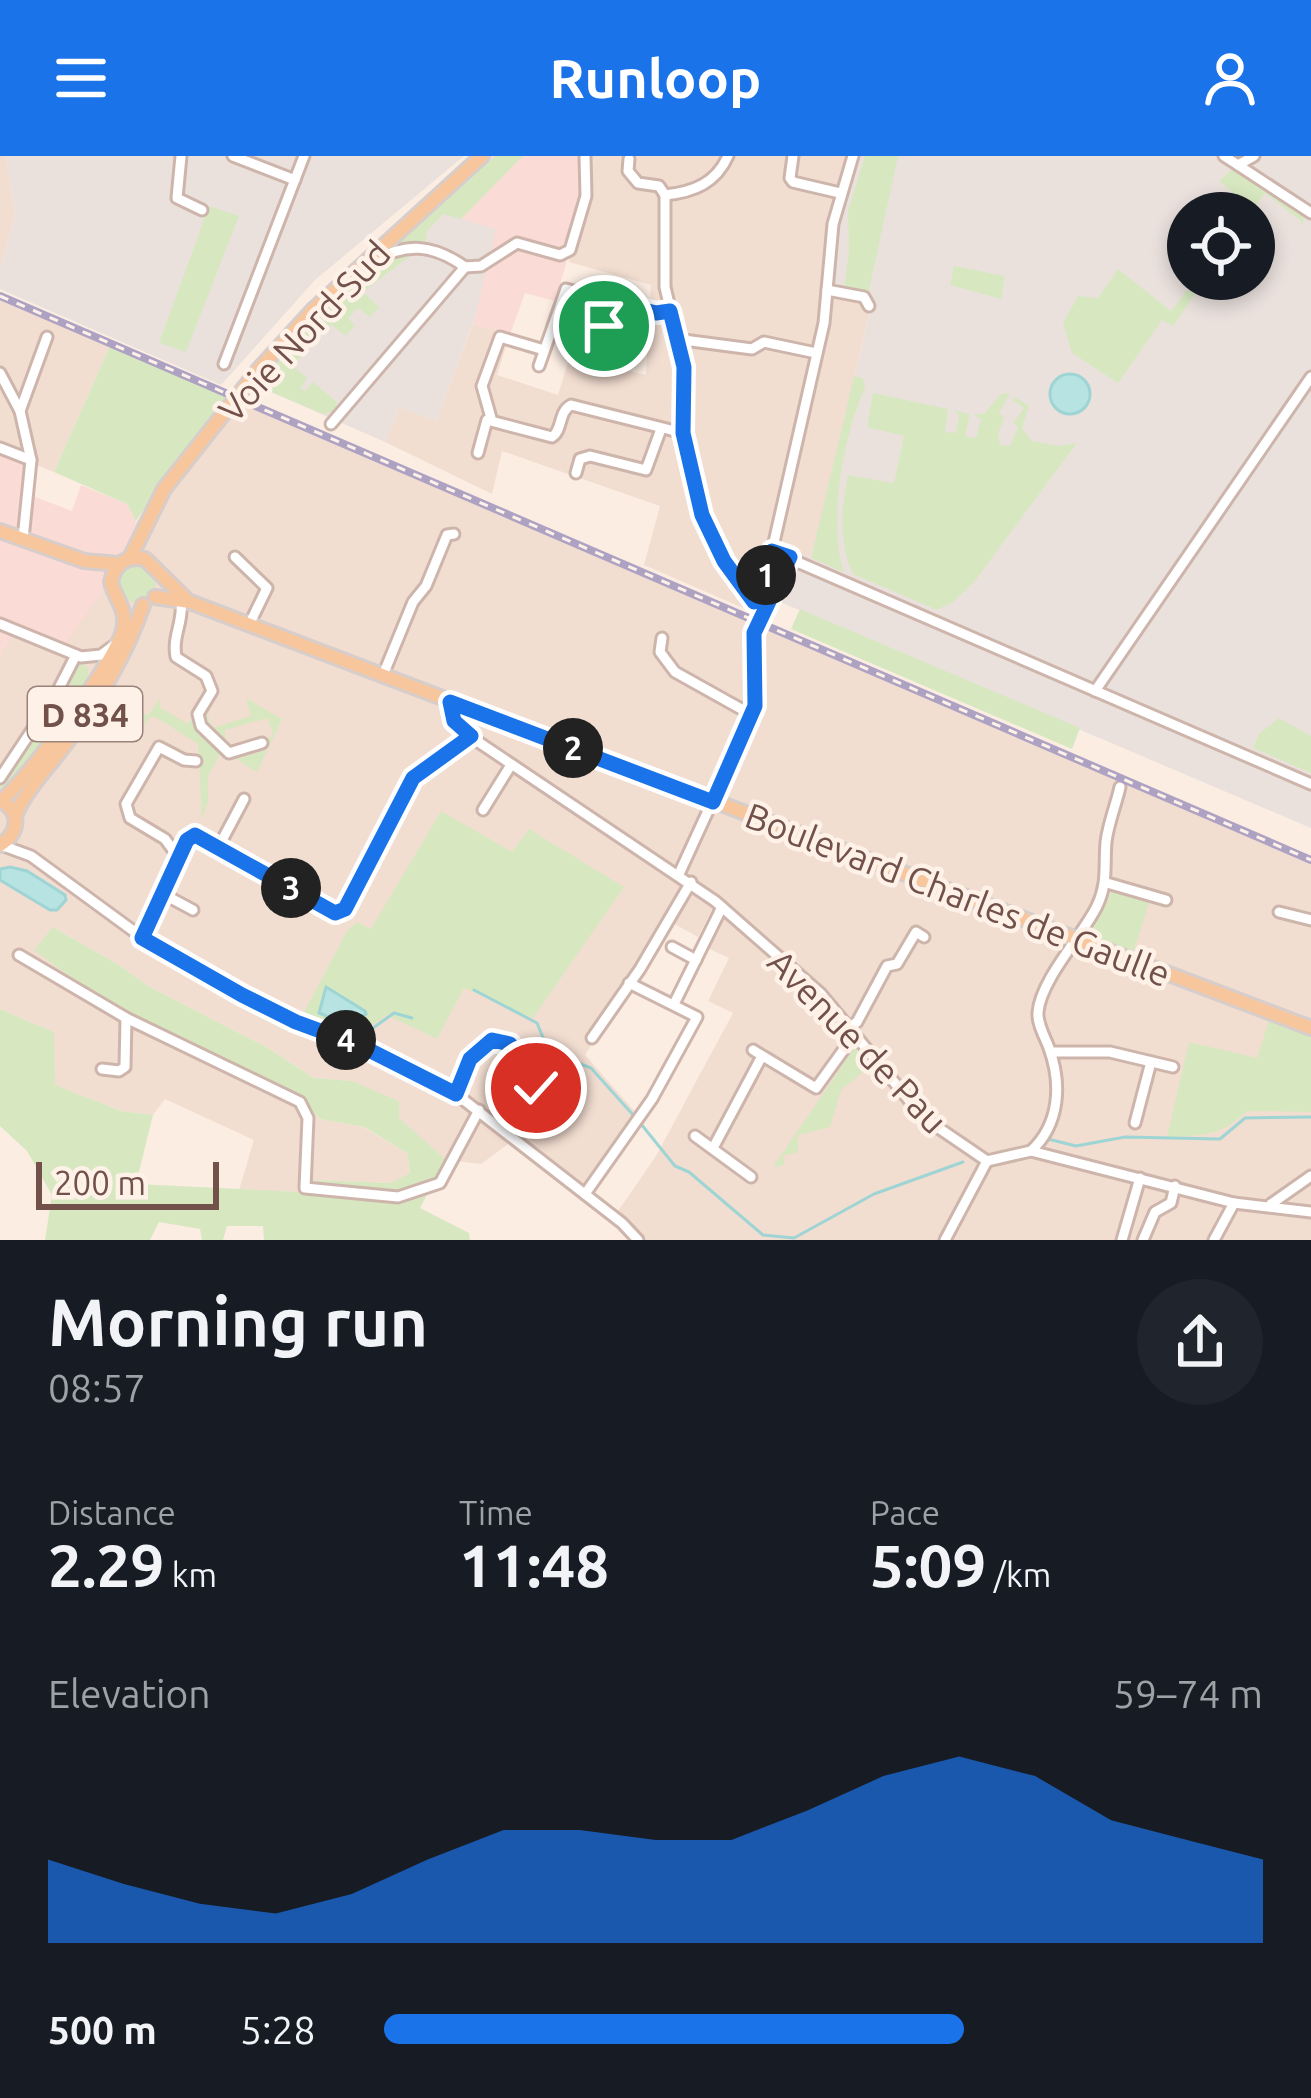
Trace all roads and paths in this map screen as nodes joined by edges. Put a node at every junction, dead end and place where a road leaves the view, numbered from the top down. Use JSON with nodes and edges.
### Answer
{"nodes":[{"id":1,"x":182,"y":156,"type":"edge"},
{"id":2,"x":233,"y":156,"type":"edge"},
{"id":3,"x":304,"y":156,"type":"edge"},
{"id":4,"x":482,"y":156,"type":"edge"},
{"id":5,"x":585,"y":156,"type":"edge"},
{"id":6,"x":728,"y":156,"type":"edge"},
{"id":7,"x":793,"y":156,"type":"edge"},
{"id":8,"x":853,"y":156,"type":"edge"},
{"id":9,"x":1224,"y":156,"type":"edge"},
{"id":10,"x":1254,"y":157,"type":"edge"},
{"id":11,"x":629,"y":159,"type":"dead end"},
{"id":12,"x":1238,"y":165,"type":"junction"},
{"id":13,"x":1259,"y":176,"type":"junction"},
{"id":14,"x":296,"y":180,"type":"junction"},
{"id":15,"x":840,"y":193,"type":"junction"},
{"id":16,"x":665,"y":195,"type":"junction"},
{"id":17,"x":202,"y":209,"type":"dead end"},
{"id":18,"x":1311,"y":213,"type":"edge"},
{"id":19,"x":361,"y":265,"type":"junction"},
{"id":20,"x":465,"y":266,"type":"junction"},
{"id":21,"x":827,"y":290,"type":"junction"},
{"id":22,"x":868,"y":306,"type":"dead end"},
{"id":23,"x":632,"y":307,"type":"junction"},
{"id":24,"x":670,"y":311,"type":"junction"},
{"id":25,"x":604,"y":326,"type":"dead end"},
{"id":26,"x":47,"y":337,"type":"dead end"},
{"id":27,"x":601,"y":339,"type":"junction"},
{"id":28,"x":676,"y":339,"type":"junction"},
{"id":29,"x":544,"y":350,"type":"junction"},
{"id":30,"x":816,"y":353,"type":"junction"},
{"id":31,"x":597,"y":357,"type":"dead end"},
{"id":32,"x":224,"y":364,"type":"dead end"},
{"id":33,"x":539,"y":366,"type":"dead end"},
{"id":34,"x":0,"y":373,"type":"edge"},
{"id":35,"x":1311,"y":376,"type":"edge"},
{"id":36,"x":20,"y":411,"type":"junction"},
{"id":37,"x":491,"y":418,"type":"junction"},
{"id":38,"x":331,"y":424,"type":"dead end"},
{"id":39,"x":661,"y":429,"type":"junction"},
{"id":40,"x":683,"y":433,"type":"junction"},
{"id":41,"x":0,"y":448,"type":"edge"},
{"id":42,"x":478,"y":453,"type":"dead end"},
{"id":43,"x":31,"y":460,"type":"junction"},
{"id":44,"x":576,"y":473,"type":"dead end"},
{"id":45,"x":146,"y":524,"type":"junction"},
{"id":46,"x":0,"y":531,"type":"edge"},
{"id":47,"x":454,"y":534,"type":"dead end"},
{"id":48,"x":23,"y":539,"type":"junction"},
{"id":49,"x":773,"y":546,"type":"junction"},
{"id":50,"x":235,"y":557,"type":"dead end"},
{"id":51,"x":790,"y":557,"type":"junction"},
{"id":52,"x":84,"y":561,"type":"junction"},
{"id":53,"x":124,"y":561,"type":"junction"},
{"id":54,"x":151,"y":562,"type":"junction"},
{"id":55,"x":160,"y":578,"type":"junction"},
{"id":56,"x":111,"y":582,"type":"junction"},
{"id":57,"x":149,"y":601,"type":"junction"},
{"id":58,"x":186,"y":601,"type":"junction"},
{"id":59,"x":121,"y":602,"type":"junction"},
{"id":60,"x":0,"y":624,"type":"edge"},
{"id":61,"x":249,"y":625,"type":"junction"},
{"id":62,"x":662,"y":638,"type":"dead end"},
{"id":63,"x":118,"y":642,"type":"junction"},
{"id":64,"x":78,"y":656,"type":"junction"},
{"id":65,"x":383,"y":676,"type":"junction"},
{"id":66,"x":90,"y":686,"type":"junction"},
{"id":67,"x":1095,"y":691,"type":"junction"},
{"id":68,"x":450,"y":702,"type":"junction"},
{"id":69,"x":752,"y":715,"type":"junction"},
{"id":70,"x":471,"y":736,"type":"junction"},
{"id":71,"x":262,"y":743,"type":"dead end"},
{"id":72,"x":196,"y":761,"type":"dead end"},
{"id":73,"x":511,"y":765,"type":"junction"},
{"id":74,"x":0,"y":778,"type":"edge"},
{"id":75,"x":1311,"y":784,"type":"edge"},
{"id":76,"x":1120,"y":788,"type":"dead end"},
{"id":77,"x":244,"y":799,"type":"dead end"},
{"id":78,"x":1,"y":800,"type":"edge"},
{"id":79,"x":713,"y":802,"type":"junction"},
{"id":80,"x":483,"y":810,"type":"dead end"},
{"id":81,"x":15,"y":823,"type":"junction"},
{"id":82,"x":0,"y":845,"type":"edge"},
{"id":83,"x":218,"y":848,"type":"junction"},
{"id":84,"x":31,"y":856,"type":"junction"},
{"id":85,"x":179,"y":859,"type":"junction"},
{"id":86,"x":679,"y":874,"type":"junction"},
{"id":87,"x":691,"y":883,"type":"junction"},
{"id":88,"x":1107,"y":884,"type":"junction"},
{"id":89,"x":163,"y":894,"type":"junction"},
{"id":90,"x":1166,"y":900,"type":"dead end"},
{"id":91,"x":722,"y":907,"type":"junction"},
{"id":92,"x":193,"y":910,"type":"dead end"},
{"id":93,"x":1279,"y":912,"type":"dead end"},
{"id":94,"x":1311,"y":920,"type":"edge"},
{"id":95,"x":924,"y":937,"type":"dead end"},
{"id":96,"x":1076,"y":937,"type":"junction"},
{"id":97,"x":142,"y":938,"type":"junction"},
{"id":98,"x":672,"y":947,"type":"dead end"},
{"id":99,"x":19,"y":955,"type":"dead end"},
{"id":100,"x":696,"y":959,"type":"junction"},
{"id":101,"x":629,"y":983,"type":"junction"},
{"id":102,"x":674,"y":1004,"type":"junction"},
{"id":103,"x":126,"y":1018,"type":"junction"},
{"id":104,"x":1311,"y":1028,"type":"edge"},
{"id":105,"x":484,"y":1030,"type":"dead end"},
{"id":106,"x":852,"y":1030,"type":"junction"},
{"id":107,"x":592,"y":1037,"type":"dead end"},
{"id":108,"x":492,"y":1040,"type":"junction"},
{"id":109,"x":1051,"y":1052,"type":"junction"},
{"id":110,"x":1151,"y":1062,"type":"junction"},
{"id":111,"x":1173,"y":1067,"type":"dead end"},
{"id":112,"x":103,"y":1069,"type":"dead end"},
{"id":113,"x":456,"y":1094,"type":"junction"},
{"id":114,"x":479,"y":1110,"type":"junction"},
{"id":115,"x":1135,"y":1123,"type":"dead end"},
{"id":116,"x":508,"y":1133,"type":"junction"},
{"id":117,"x":695,"y":1136,"type":"dead end"},
{"id":118,"x":713,"y":1148,"type":"junction"},
{"id":119,"x":1030,"y":1151,"type":"junction"},
{"id":120,"x":987,"y":1161,"type":"junction"},
{"id":121,"x":1311,"y":1176,"type":"edge"},
{"id":122,"x":751,"y":1177,"type":"dead end"},
{"id":123,"x":1140,"y":1178,"type":"junction"},
{"id":124,"x":1174,"y":1186,"type":"junction"},
{"id":125,"x":585,"y":1194,"type":"junction"},
{"id":126,"x":1234,"y":1203,"type":"junction"},
{"id":127,"x":1270,"y":1205,"type":"junction"},
{"id":128,"x":1311,"y":1212,"type":"edge"},
{"id":129,"x":638,"y":1240,"type":"edge"},
{"id":130,"x":945,"y":1240,"type":"edge"},
{"id":131,"x":1122,"y":1240,"type":"edge"},
{"id":132,"x":1143,"y":1240,"type":"edge"},
{"id":133,"x":1214,"y":1240,"type":"edge"}],
"edges":[{"from":1,"to":17,"type":"street"},
{"from":2,"to":14,"type":"street"},
{"from":3,"to":14,"type":"street"},
{"from":4,"to":19,"type":"main road","name":"Voie Nord-Sud"},
{"from":5,"to":20,"type":"street"},
{"from":6,"to":16,"type":"street"},
{"from":7,"to":15,"type":"street"},
{"from":8,"to":15,"type":"street"},
{"from":9,"to":12,"type":"street"},
{"from":10,"to":12,"type":"street"},
{"from":10,"to":13,"type":"street"},
{"from":11,"to":16,"type":"street"},
{"from":12,"to":13,"type":"street"},
{"from":13,"to":18,"type":"street"},
{"from":14,"to":32,"type":"street"},
{"from":15,"to":21,"type":"street"},
{"from":16,"to":24,"type":"street"},
{"from":19,"to":20,"type":"street"},
{"from":19,"to":45,"type":"main road","name":"Voie Nord-Sud","bridge":true},
{"from":20,"to":38,"type":"street"},
{"from":21,"to":22,"type":"street"},
{"from":21,"to":30,"type":"street"},
{"from":23,"to":24,"type":"street"},
{"from":23,"to":27,"type":"street"},
{"from":23,"to":29,"type":"street"},
{"from":24,"to":28,"type":"street"},
{"from":25,"to":27,"type":"street"},
{"from":26,"to":36,"type":"street"},
{"from":27,"to":31,"type":"street"},
{"from":28,"to":30,"type":"street"},
{"from":28,"to":40,"type":"street"},
{"from":29,"to":33,"type":"street"},
{"from":29,"to":37,"type":"street"},
{"from":30,"to":49,"type":"street"},
{"from":34,"to":36,"type":"street"},
{"from":35,"to":67,"type":"street"},
{"from":36,"to":43,"type":"street"},
{"from":37,"to":39,"type":"street"},
{"from":37,"to":42,"type":"street"},
{"from":39,"to":40,"type":"street"},
{"from":39,"to":44,"type":"street"},
{"from":40,"to":49,"type":"street"},
{"from":41,"to":43,"type":"street"},
{"from":43,"to":48,"type":"street"},
{"from":45,"to":53,"type":"main road","name":"Voie Nord-Sud"},
{"from":45,"to":54,"type":"main road"},
{"from":46,"to":48,"type":"main road"},
{"from":47,"to":65,"type":"street"},
{"from":48,"to":52,"type":"main road"},
{"from":49,"to":51,"type":"street"},
{"from":50,"to":61,"type":"street"},
{"from":51,"to":67,"type":"street"},
{"from":51,"to":69,"type":"street"},
{"from":52,"to":53,"type":"main road"},
{"from":52,"to":56,"type":"main road"},
{"from":53,"to":54,"type":"main road"},
{"from":53,"to":56,"type":"main road"},
{"from":54,"to":55,"type":"main road"},
{"from":55,"to":57,"type":"main road"},
{"from":55,"to":58,"type":"main road"},
{"from":56,"to":59,"type":"main road"},
{"from":57,"to":58,"type":"main road"},
{"from":57,"to":59,"type":"main road"},
{"from":57,"to":81,"type":"main road","number":"D 834"},
{"from":58,"to":61,"type":"main road","name":"Boulevard Charles de Gaulle"},
{"from":58,"to":71,"type":"street"},
{"from":59,"to":63,"type":"main road","number":"D 834"},
{"from":60,"to":64,"type":"street"},
{"from":61,"to":65,"type":"main road","name":"Boulevard Charles de Gaulle"},
{"from":62,"to":69,"type":"street"},
{"from":63,"to":64,"type":"street"},
{"from":63,"to":66,"type":"main road","number":"D 834"},
{"from":64,"to":66,"type":"street"},
{"from":64,"to":74,"type":"street"},
{"from":65,"to":68,"type":"main road","name":"Boulevard Charles de Gaulle"},
{"from":66,"to":78,"type":"main road","number":"D 834"},
{"from":67,"to":75,"type":"street"},
{"from":68,"to":70,"type":"street","name":"Avenue de Pau"},
{"from":68,"to":79,"type":"main road","name":"Boulevard Charles de Gaulle"},
{"from":69,"to":79,"type":"street"},
{"from":70,"to":73,"type":"street","name":"Avenue de Pau"},
{"from":70,"to":83,"type":"street"},
{"from":72,"to":85,"type":"street"},
{"from":73,"to":80,"type":"street"},
{"from":73,"to":86,"type":"street","name":"Avenue de Pau"},
{"from":76,"to":88,"type":"street"},
{"from":77,"to":83,"type":"street"},
{"from":78,"to":81,"type":"main road"},
{"from":79,"to":86,"type":"street"},
{"from":79,"to":96,"type":"main road","name":"Boulevard Charles de Gaulle"},
{"from":81,"to":82,"type":"main road"},
{"from":81,"to":84,"type":"street"},
{"from":82,"to":84,"type":"street"},
{"from":83,"to":85,"type":"street"},
{"from":84,"to":97,"type":"street"},
{"from":85,"to":89,"type":"street"},
{"from":86,"to":87,"type":"street","name":"Avenue de Pau"},
{"from":87,"to":91,"type":"street","name":"Avenue de Pau"},
{"from":87,"to":101,"type":"street"},
{"from":88,"to":90,"type":"street"},
{"from":88,"to":96,"type":"street"},
{"from":89,"to":92,"type":"street"},
{"from":89,"to":97,"type":"street"},
{"from":91,"to":100,"type":"street"},
{"from":91,"to":106,"type":"street","name":"Avenue de Pau"},
{"from":93,"to":94,"type":"street"},
{"from":95,"to":106,"type":"street"},
{"from":96,"to":104,"type":"main road","name":"Boulevard Charles de Gaulle"},
{"from":96,"to":109,"type":"street"},
{"from":97,"to":113,"type":"street"},
{"from":98,"to":100,"type":"street"},
{"from":99,"to":103,"type":"street"},
{"from":100,"to":102,"type":"street"},
{"from":101,"to":102,"type":"street"},
{"from":101,"to":107,"type":"street"},
{"from":102,"to":125,"type":"street"},
{"from":103,"to":112,"type":"street"},
{"from":103,"to":114,"type":"street"},
{"from":105,"to":108,"type":"street"},
{"from":106,"to":118,"type":"street"},
{"from":106,"to":120,"type":"street","name":"Avenue de Pau"},
{"from":108,"to":113,"type":"street"},
{"from":108,"to":116,"type":"street"},
{"from":109,"to":110,"type":"street"},
{"from":109,"to":119,"type":"street"},
{"from":110,"to":111,"type":"street"},
{"from":110,"to":115,"type":"street"},
{"from":113,"to":114,"type":"street"},
{"from":114,"to":116,"type":"street"},
{"from":116,"to":125,"type":"street"},
{"from":117,"to":118,"type":"street"},
{"from":118,"to":122,"type":"street"},
{"from":119,"to":120,"type":"street"},
{"from":119,"to":123,"type":"street"},
{"from":120,"to":130,"type":"street"},
{"from":121,"to":127,"type":"street"},
{"from":123,"to":124,"type":"street"},
{"from":123,"to":131,"type":"street"},
{"from":124,"to":126,"type":"street"},
{"from":124,"to":132,"type":"street"},
{"from":125,"to":129,"type":"street"},
{"from":126,"to":127,"type":"street"},
{"from":126,"to":133,"type":"street"},
{"from":127,"to":128,"type":"street"}]}
